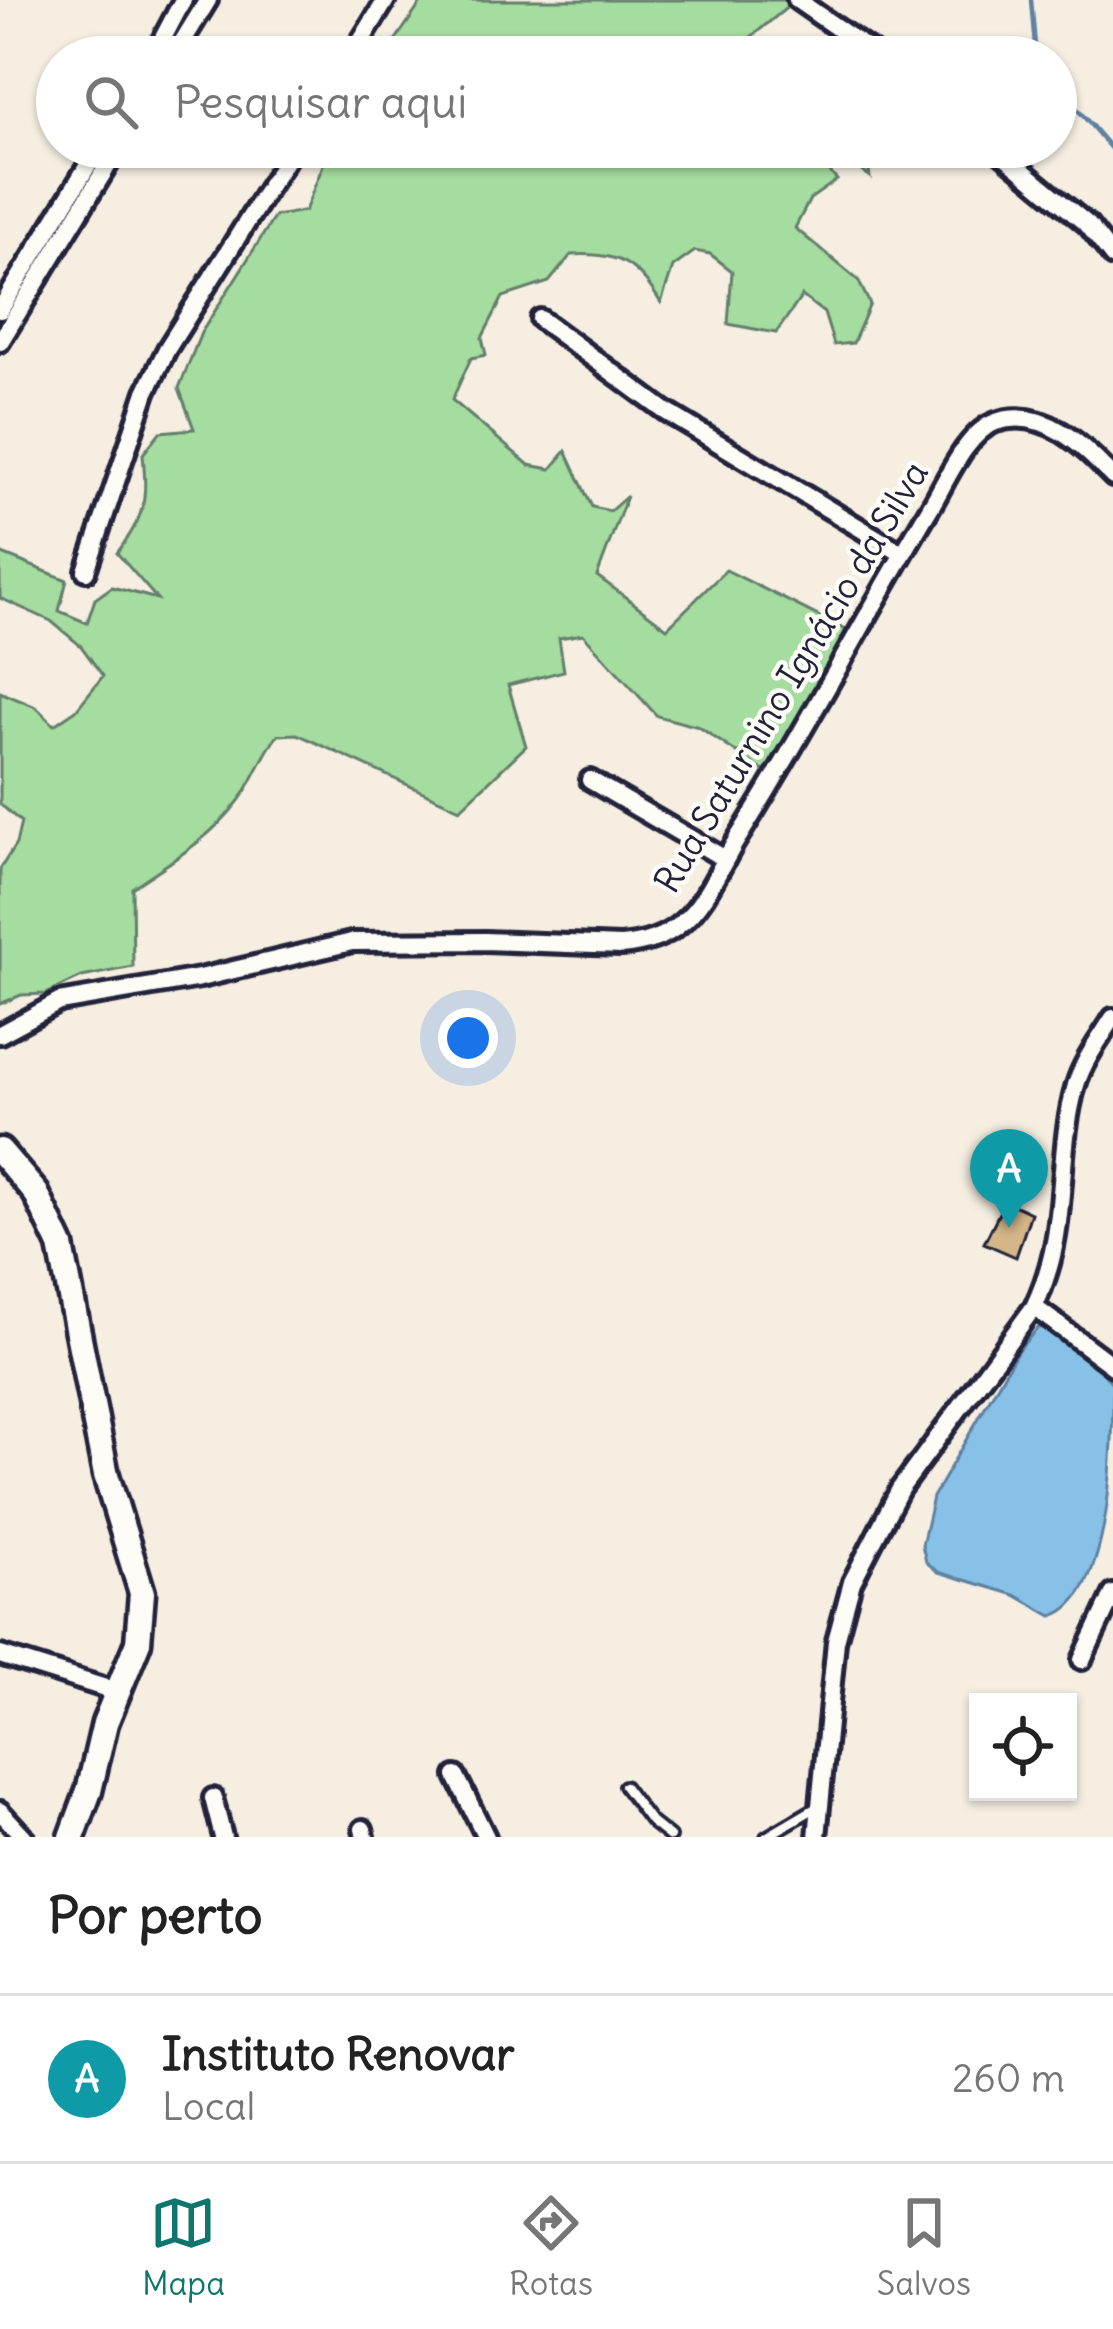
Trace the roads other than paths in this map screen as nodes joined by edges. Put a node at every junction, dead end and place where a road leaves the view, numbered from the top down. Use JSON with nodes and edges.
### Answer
{"nodes":[{"id":1,"x":183,"y":0,"type":"edge"},
{"id":2,"x":208,"y":0,"type":"edge"},
{"id":3,"x":386,"y":0,"type":"edge"},
{"id":4,"x":797,"y":0,"type":"edge"},
{"id":5,"x":164,"y":36,"type":"edge"},
{"id":6,"x":186,"y":36,"type":"edge"},
{"id":7,"x":364,"y":36,"type":"edge"},
{"id":8,"x":849,"y":36,"type":"edge"},
{"id":9,"x":86,"y":168,"type":"edge"},
{"id":10,"x":106,"y":168,"type":"edge"},
{"id":11,"x":280,"y":168,"type":"edge"},
{"id":12,"x":1019,"y":168,"type":"edge"},
{"id":13,"x":1113,"y":256,"type":"edge"},
{"id":14,"x":0,"y":310,"type":"edge"},
{"id":15,"x":540,"y":319,"type":"dead end"},
{"id":16,"x":0,"y":342,"type":"edge"},
{"id":17,"x":1113,"y":477,"type":"edge"},
{"id":18,"x":902,"y":554,"type":"junction"},
{"id":19,"x":86,"y":571,"type":"dead end"},
{"id":20,"x":590,"y":781,"type":"dead end"},
{"id":21,"x":725,"y":859,"type":"junction"},
{"id":22,"x":1113,"y":1018,"type":"edge"},
{"id":23,"x":0,"y":1034,"type":"edge"},
{"id":24,"x":0,"y":1151,"type":"edge"},
{"id":25,"x":1034,"y":1307,"type":"junction"},
{"id":26,"x":1113,"y":1366,"type":"edge"},
{"id":27,"x":1113,"y":1594,"type":"edge"},
{"id":28,"x":0,"y":1655,"type":"edge"},
{"id":29,"x":1082,"y":1660,"type":"dead end"},
{"id":30,"x":118,"y":1692,"type":"junction"},
{"id":31,"x":456,"y":1775,"type":"dead end"},
{"id":32,"x":624,"y":1786,"type":"dead end"},
{"id":33,"x":213,"y":1798,"type":"dead end"},
{"id":34,"x":818,"y":1806,"type":"junction"},
{"id":35,"x":0,"y":1811,"type":"edge"},
{"id":36,"x":83,"y":1824,"type":"edge"},
{"id":37,"x":24,"y":1837,"type":"edge"},
{"id":38,"x":72,"y":1837,"type":"edge"},
{"id":39,"x":223,"y":1837,"type":"edge"},
{"id":40,"x":485,"y":1837,"type":"edge"},
{"id":41,"x":670,"y":1837,"type":"edge"},
{"id":42,"x":766,"y":1837,"type":"edge"},
{"id":43,"x":817,"y":1837,"type":"edge"}],
"edges":[{"from":1,"to":5,"type":"street"},
{"from":2,"to":6,"type":"street"},
{"from":3,"to":7,"type":"street"},
{"from":4,"to":8,"type":"street"},
{"from":9,"to":14,"type":"street"},
{"from":10,"to":16,"type":"street"},
{"from":11,"to":19,"type":"street"},
{"from":12,"to":13,"type":"street"},
{"from":15,"to":18,"type":"street"},
{"from":17,"to":18,"type":"street","name":"Rua Saturnino Ignácio da Silva"},
{"from":18,"to":21,"type":"street","name":"Rua Saturnino Ignácio da Silva"},
{"from":20,"to":21,"type":"street"},
{"from":21,"to":23,"type":"street","name":"Rua Saturnino Ignácio da Silva"},
{"from":22,"to":25,"type":"street"},
{"from":24,"to":30,"type":"main road"},
{"from":25,"to":26,"type":"street"},
{"from":25,"to":34,"type":"street"},
{"from":27,"to":29,"type":"street"},
{"from":28,"to":30,"type":"street"},
{"from":30,"to":36,"type":"main road"},
{"from":31,"to":40,"type":"street"},
{"from":32,"to":41,"type":"lane"},
{"from":33,"to":39,"type":"street"},
{"from":34,"to":42,"type":"lane"},
{"from":34,"to":43,"type":"street"},
{"from":35,"to":37,"type":"street"},
{"from":36,"to":38,"type":"main road"}]}
